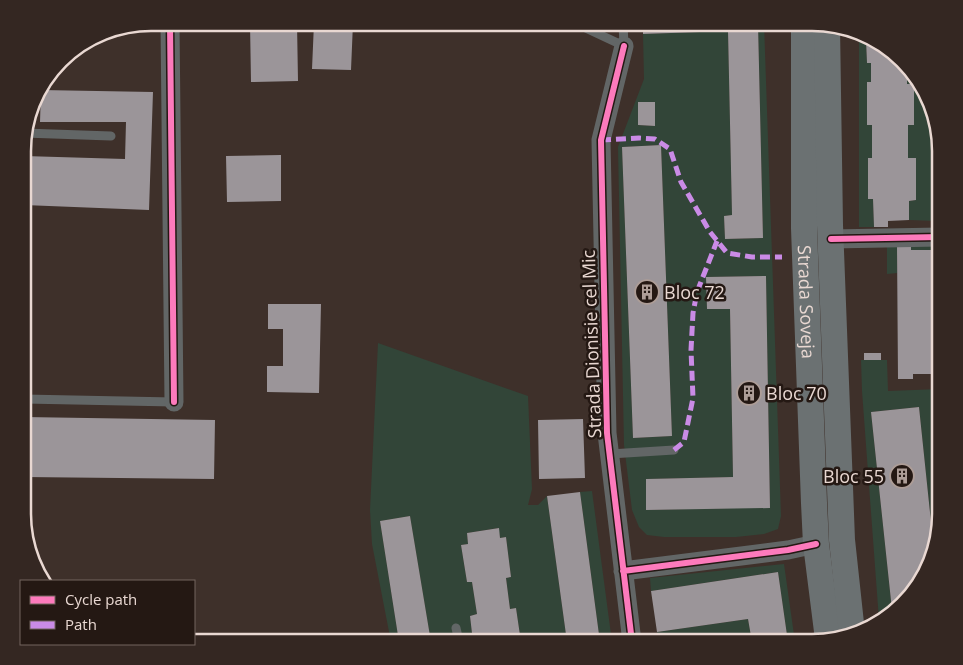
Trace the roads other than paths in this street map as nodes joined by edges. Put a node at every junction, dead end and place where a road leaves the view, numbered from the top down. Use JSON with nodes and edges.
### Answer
{"nodes":[{"id":1,"x":170,"y":32,"type":"edge"},
{"id":2,"x":594,"y":32,"type":"edge"},
{"id":3,"x":623,"y":32,"type":"edge"},
{"id":4,"x":804,"y":32,"type":"edge"},
{"id":5,"x":827,"y":33,"type":"edge"},
{"id":6,"x":624,"y":46,"type":"junction"},
{"id":7,"x":33,"y":133,"type":"edge"},
{"id":8,"x":111,"y":136,"type":"dead end"},
{"id":9,"x":931,"y":237,"type":"edge"},
{"id":10,"x":831,"y":239,"type":"junction"},
{"id":11,"x":32,"y":399,"type":"edge"},
{"id":12,"x":174,"y":402,"type":"joint"},
{"id":13,"x":674,"y":450,"type":"dead end"},
{"id":14,"x":610,"y":454,"type":"junction"},
{"id":15,"x":816,"y":544,"type":"junction"},
{"id":16,"x":624,"y":571,"type":"junction"},
{"id":17,"x":851,"y":626,"type":"edge"},
{"id":18,"x":456,"y":628,"type":"dead end"},
{"id":19,"x":457,"y":633,"type":"edge"},
{"id":20,"x":827,"y":633,"type":"edge"},
{"id":21,"x":631,"y":634,"type":"edge"}],
"edges":[{"from":1,"to":12,"type":"street"},
{"from":2,"to":6,"type":"lane"},
{"from":3,"to":6,"type":"lane"},
{"from":4,"to":15,"type":"main road","name":"Strada Soveja"},
{"from":5,"to":10,"type":"main road","name":"Strada Soveja"},
{"from":6,"to":14,"type":"street","name":"Strada Dionisie cel Mic"},
{"from":7,"to":8,"type":"lane"},
{"from":9,"to":10,"type":"street"},
{"from":10,"to":17,"type":"main road","name":"Strada Soveja"},
{"from":11,"to":12,"type":"lane"},
{"from":13,"to":14,"type":"lane"},
{"from":14,"to":16,"type":"street","name":"Strada Dionisie cel Mic"},
{"from":15,"to":16,"type":"street"},
{"from":15,"to":20,"type":"main road","name":"Strada Soveja"},
{"from":16,"to":21,"type":"street","name":"Strada Dionisie cel Mic"},
{"from":18,"to":19,"type":"lane"}]}
